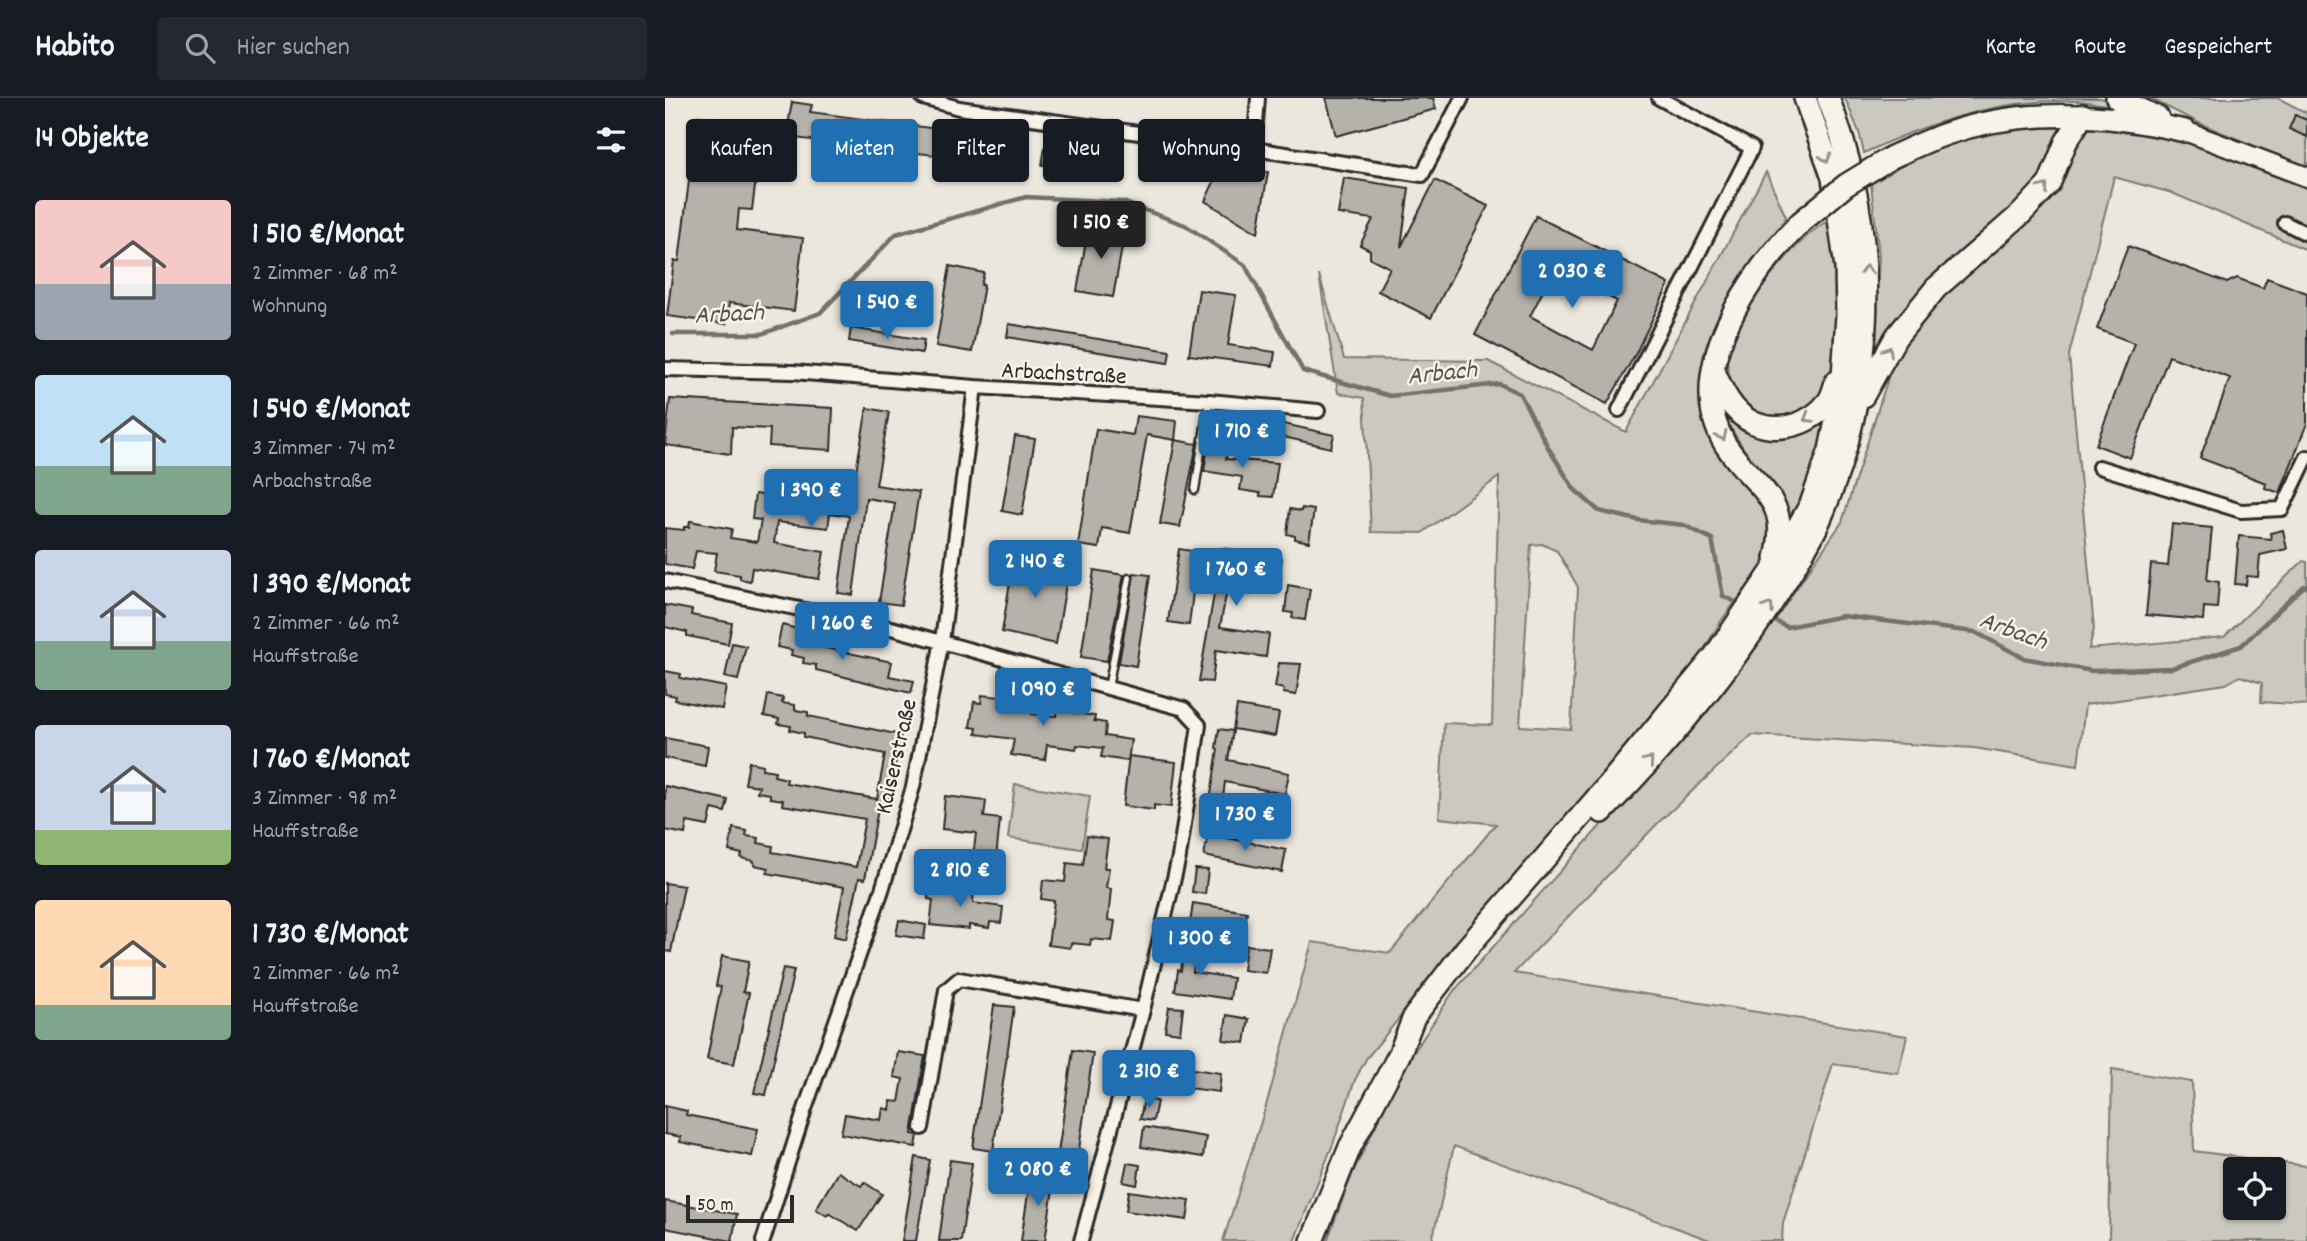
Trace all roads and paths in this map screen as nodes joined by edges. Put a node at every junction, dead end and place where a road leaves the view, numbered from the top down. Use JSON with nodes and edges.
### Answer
{"nodes":[{"id":1,"x":923,"y":98,"type":"edge"},
{"id":2,"x":1258,"y":98,"type":"edge"},
{"id":3,"x":1462,"y":98,"type":"edge"},
{"id":4,"x":1659,"y":98,"type":"edge"},
{"id":5,"x":1805,"y":98,"type":"edge"},
{"id":6,"x":1828,"y":98,"type":"edge"},
{"id":7,"x":2117,"y":98,"type":"edge"},
{"id":8,"x":2083,"y":115,"type":"junction"},
{"id":9,"x":1256,"y":119,"type":"edge"},
{"id":10,"x":2185,"y":131,"type":"junction"},
{"id":11,"x":1138,"y":133,"type":"edge"},
{"id":12,"x":1265,"y":151,"type":"edge"},
{"id":13,"x":2307,"y":177,"type":"edge"},
{"id":14,"x":2285,"y":223,"type":"dead end"},
{"id":15,"x":2307,"y":234,"type":"edge"},
{"id":16,"x":1843,"y":363,"type":"junction"},
{"id":17,"x":665,"y":369,"type":"edge"},
{"id":18,"x":1714,"y":370,"type":"junction"},
{"id":19,"x":975,"y":387,"type":"junction"},
{"id":20,"x":1209,"y":401,"type":"junction"},
{"id":21,"x":1619,"y":410,"type":"dead end"},
{"id":22,"x":1318,"y":411,"type":"dead end"},
{"id":23,"x":1855,"y":411,"type":"junction"},
{"id":24,"x":2307,"y":457,"type":"edge"},
{"id":25,"x":2099,"y":467,"type":"dead end"},
{"id":26,"x":1195,"y":489,"type":"dead end"},
{"id":27,"x":1773,"y":570,"type":"junction"},
{"id":28,"x":1129,"y":578,"type":"dead end"},
{"id":29,"x":665,"y":581,"type":"edge"},
{"id":30,"x":942,"y":641,"type":"junction"},
{"id":31,"x":1723,"y":659,"type":"junction"},
{"id":32,"x":1108,"y":688,"type":"junction"},
{"id":33,"x":1143,"y":1010,"type":"junction"},
{"id":34,"x":922,"y":1128,"type":"dead end"},
{"id":35,"x":763,"y":1241,"type":"edge"},
{"id":36,"x":1081,"y":1241,"type":"edge"},
{"id":37,"x":1312,"y":1241,"type":"edge"}],
"edges":[{"from":1,"to":11,"type":"street"},
{"from":2,"to":9,"type":"street"},
{"from":3,"to":12,"type":"street"},
{"from":4,"to":21,"type":"street"},
{"from":5,"to":16,"type":"main road","one_way":true},
{"from":23,"to":6,"type":"main road","one_way":true},
{"from":7,"to":10,"type":"main road"},
{"from":8,"to":10,"type":"main road"},
{"from":8,"to":18,"type":"main road","bridge":true},
{"from":23,"to":8,"type":"main road","one_way":true},
{"from":10,"to":13,"type":"main road"},
{"from":14,"to":15,"type":"street"},
{"from":16,"to":18,"type":"main road","one_way":true},
{"from":16,"to":27,"type":"main road"},
{"from":17,"to":19,"type":"street","name":"Arbachstraße"},
{"from":18,"to":27,"type":"main road","one_way":true},
{"from":19,"to":20,"type":"street","name":"Arbachstraße"},
{"from":19,"to":30,"type":"street","name":"Kaiserstraße"},
{"from":20,"to":22,"type":"street","name":"Arbachstraße"},
{"from":20,"to":26,"type":"lane"},
{"from":31,"to":23,"type":"main road","one_way":true},
{"from":24,"to":25,"type":"street"},
{"from":27,"to":31,"type":"main road"},
{"from":28,"to":32,"type":"lane"},
{"from":29,"to":30,"type":"street"},
{"from":30,"to":32,"type":"street"},
{"from":30,"to":35,"type":"street","name":"Kaiserstraße"},
{"from":31,"to":37,"type":"main road"},
{"from":32,"to":33,"type":"street"},
{"from":33,"to":34,"type":"street"},
{"from":33,"to":36,"type":"street"}]}
